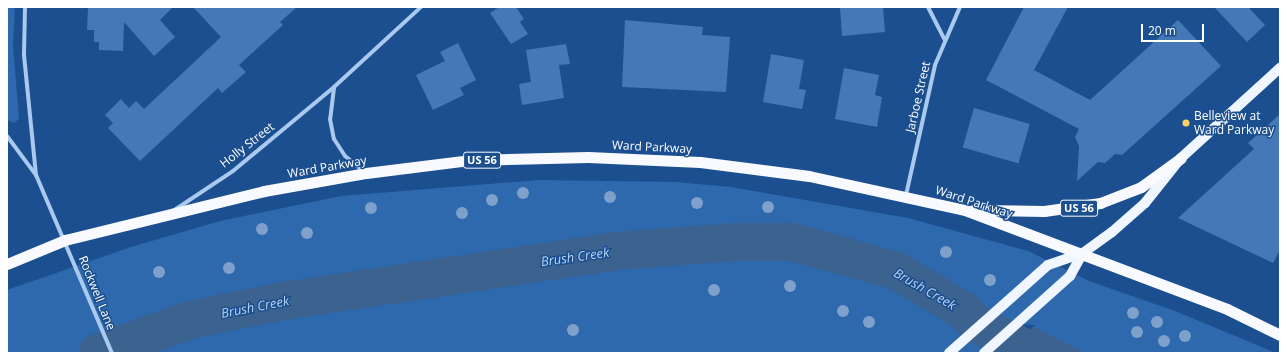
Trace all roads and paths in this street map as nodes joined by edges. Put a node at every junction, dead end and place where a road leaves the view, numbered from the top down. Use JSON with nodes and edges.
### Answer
{"nodes":[{"id":1,"x":25,"y":7,"type":"edge"},
{"id":2,"x":421,"y":7,"type":"edge"},
{"id":3,"x":928,"y":7,"type":"edge"},
{"id":4,"x":960,"y":7,"type":"edge"},
{"id":5,"x":944,"y":39,"type":"junction"},
{"id":6,"x":1280,"y":68,"type":"edge"},
{"id":7,"x":334,"y":88,"type":"junction"},
{"id":8,"x":7,"y":136,"type":"edge"},
{"id":9,"x":1181,"y":158,"type":"junction"},
{"id":10,"x":366,"y":173,"type":"junction"},
{"id":11,"x":36,"y":175,"type":"junction"},
{"id":12,"x":906,"y":195,"type":"junction"},
{"id":13,"x":965,"y":210,"type":"junction"},
{"id":14,"x":171,"y":214,"type":"junction"},
{"id":15,"x":65,"y":240,"type":"junction"},
{"id":16,"x":1082,"y":253,"type":"junction"},
{"id":17,"x":7,"y":264,"type":"edge"},
{"id":18,"x":1280,"y":335,"type":"edge"},
{"id":19,"x":112,"y":353,"type":"edge"},
{"id":20,"x":949,"y":353,"type":"edge"},
{"id":21,"x":984,"y":353,"type":"edge"}],
"edges":[{"from":1,"to":11,"type":"street"},
{"from":2,"to":7,"type":"street","name":"Holly Street"},
{"from":3,"to":5,"type":"street"},
{"from":4,"to":5,"type":"street","name":"Jarboe Street"},
{"from":5,"to":12,"type":"street","name":"Jarboe Street"},
{"from":6,"to":9,"type":"main road","number":"US 56"},
{"from":7,"to":10,"type":"street"},
{"from":7,"to":14,"type":"street","name":"Holly Street"},
{"from":8,"to":11,"type":"street"},
{"from":9,"to":13,"type":"highway","number":"US 56"},
{"from":9,"to":16,"type":"main road"},
{"from":10,"to":12,"type":"highway","name":"Ward Parkway","number":"US 56"},
{"from":10,"to":14,"type":"highway","name":"Ward Parkway","number":"US 56"},
{"from":11,"to":15,"type":"street","name":"Rockwell Lane"},
{"from":12,"to":13,"type":"highway","name":"Ward Parkway","number":"US 56"},
{"from":13,"to":16,"type":"highway","name":"Ward Parkway"},
{"from":14,"to":15,"type":"highway","name":"Ward Parkway","number":"US 56"},
{"from":15,"to":17,"type":"highway","name":"Ward Parkway","number":"US 56"},
{"from":15,"to":19,"type":"street","name":"Rockwell Lane"},
{"from":16,"to":18,"type":"highway","name":"Ward Parkway"},
{"from":16,"to":20,"type":"main road"},
{"from":16,"to":21,"type":"main road"}]}
